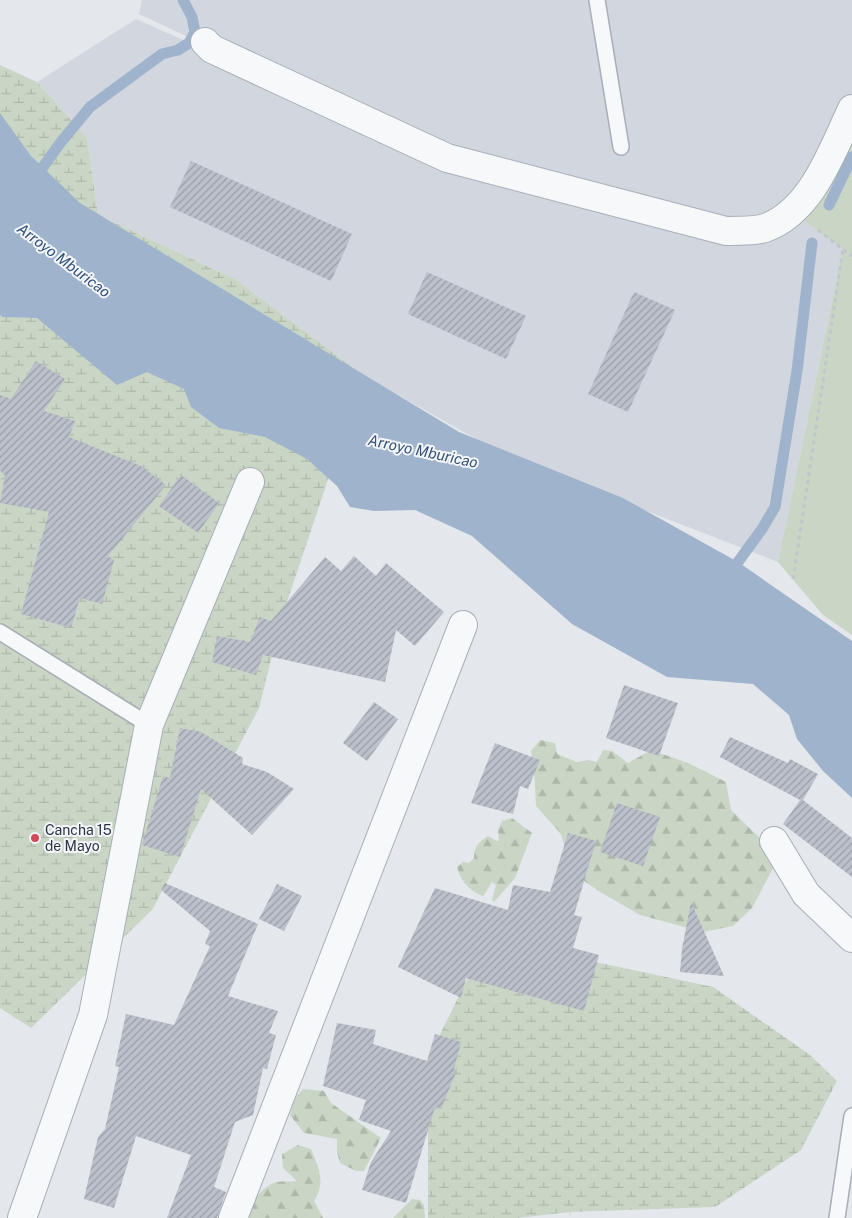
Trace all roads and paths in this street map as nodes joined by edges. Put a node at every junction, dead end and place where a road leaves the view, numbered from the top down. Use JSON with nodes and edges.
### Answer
{"nodes":[{"id":1,"x":597,"y":0,"type":"edge"},
{"id":2,"x":205,"y":42,"type":"dead end"},
{"id":3,"x":852,"y":110,"type":"edge"},
{"id":4,"x":621,"y":147,"type":"dead end"},
{"id":5,"x":793,"y":212,"type":"junction"},
{"id":6,"x":843,"y":249,"type":"junction"},
{"id":7,"x":852,"y":256,"type":"edge"},
{"id":8,"x":250,"y":482,"type":"dead end"},
{"id":9,"x":793,"y":580,"type":"dead end"},
{"id":10,"x":463,"y":625,"type":"dead end"},
{"id":11,"x":0,"y":632,"type":"edge"},
{"id":12,"x":149,"y":725,"type":"junction"},
{"id":13,"x":774,"y":841,"type":"dead end"},
{"id":14,"x":852,"y":938,"type":"edge"},
{"id":15,"x":852,"y":1116,"type":"edge"},
{"id":16,"x":22,"y":1218,"type":"edge"},
{"id":17,"x":233,"y":1218,"type":"edge"},
{"id":18,"x":837,"y":1218,"type":"edge"}],
"edges":[{"from":1,"to":4,"type":"lane"},
{"from":2,"to":5,"type":"street"},
{"from":3,"to":5,"type":"street"},
{"from":5,"to":6,"type":"path"},
{"from":6,"to":7,"type":"path"},
{"from":6,"to":9,"type":"path"},
{"from":8,"to":12,"type":"street"},
{"from":10,"to":17,"type":"street"},
{"from":11,"to":12,"type":"lane"},
{"from":12,"to":16,"type":"street"},
{"from":13,"to":14,"type":"street"},
{"from":15,"to":18,"type":"lane"}]}
